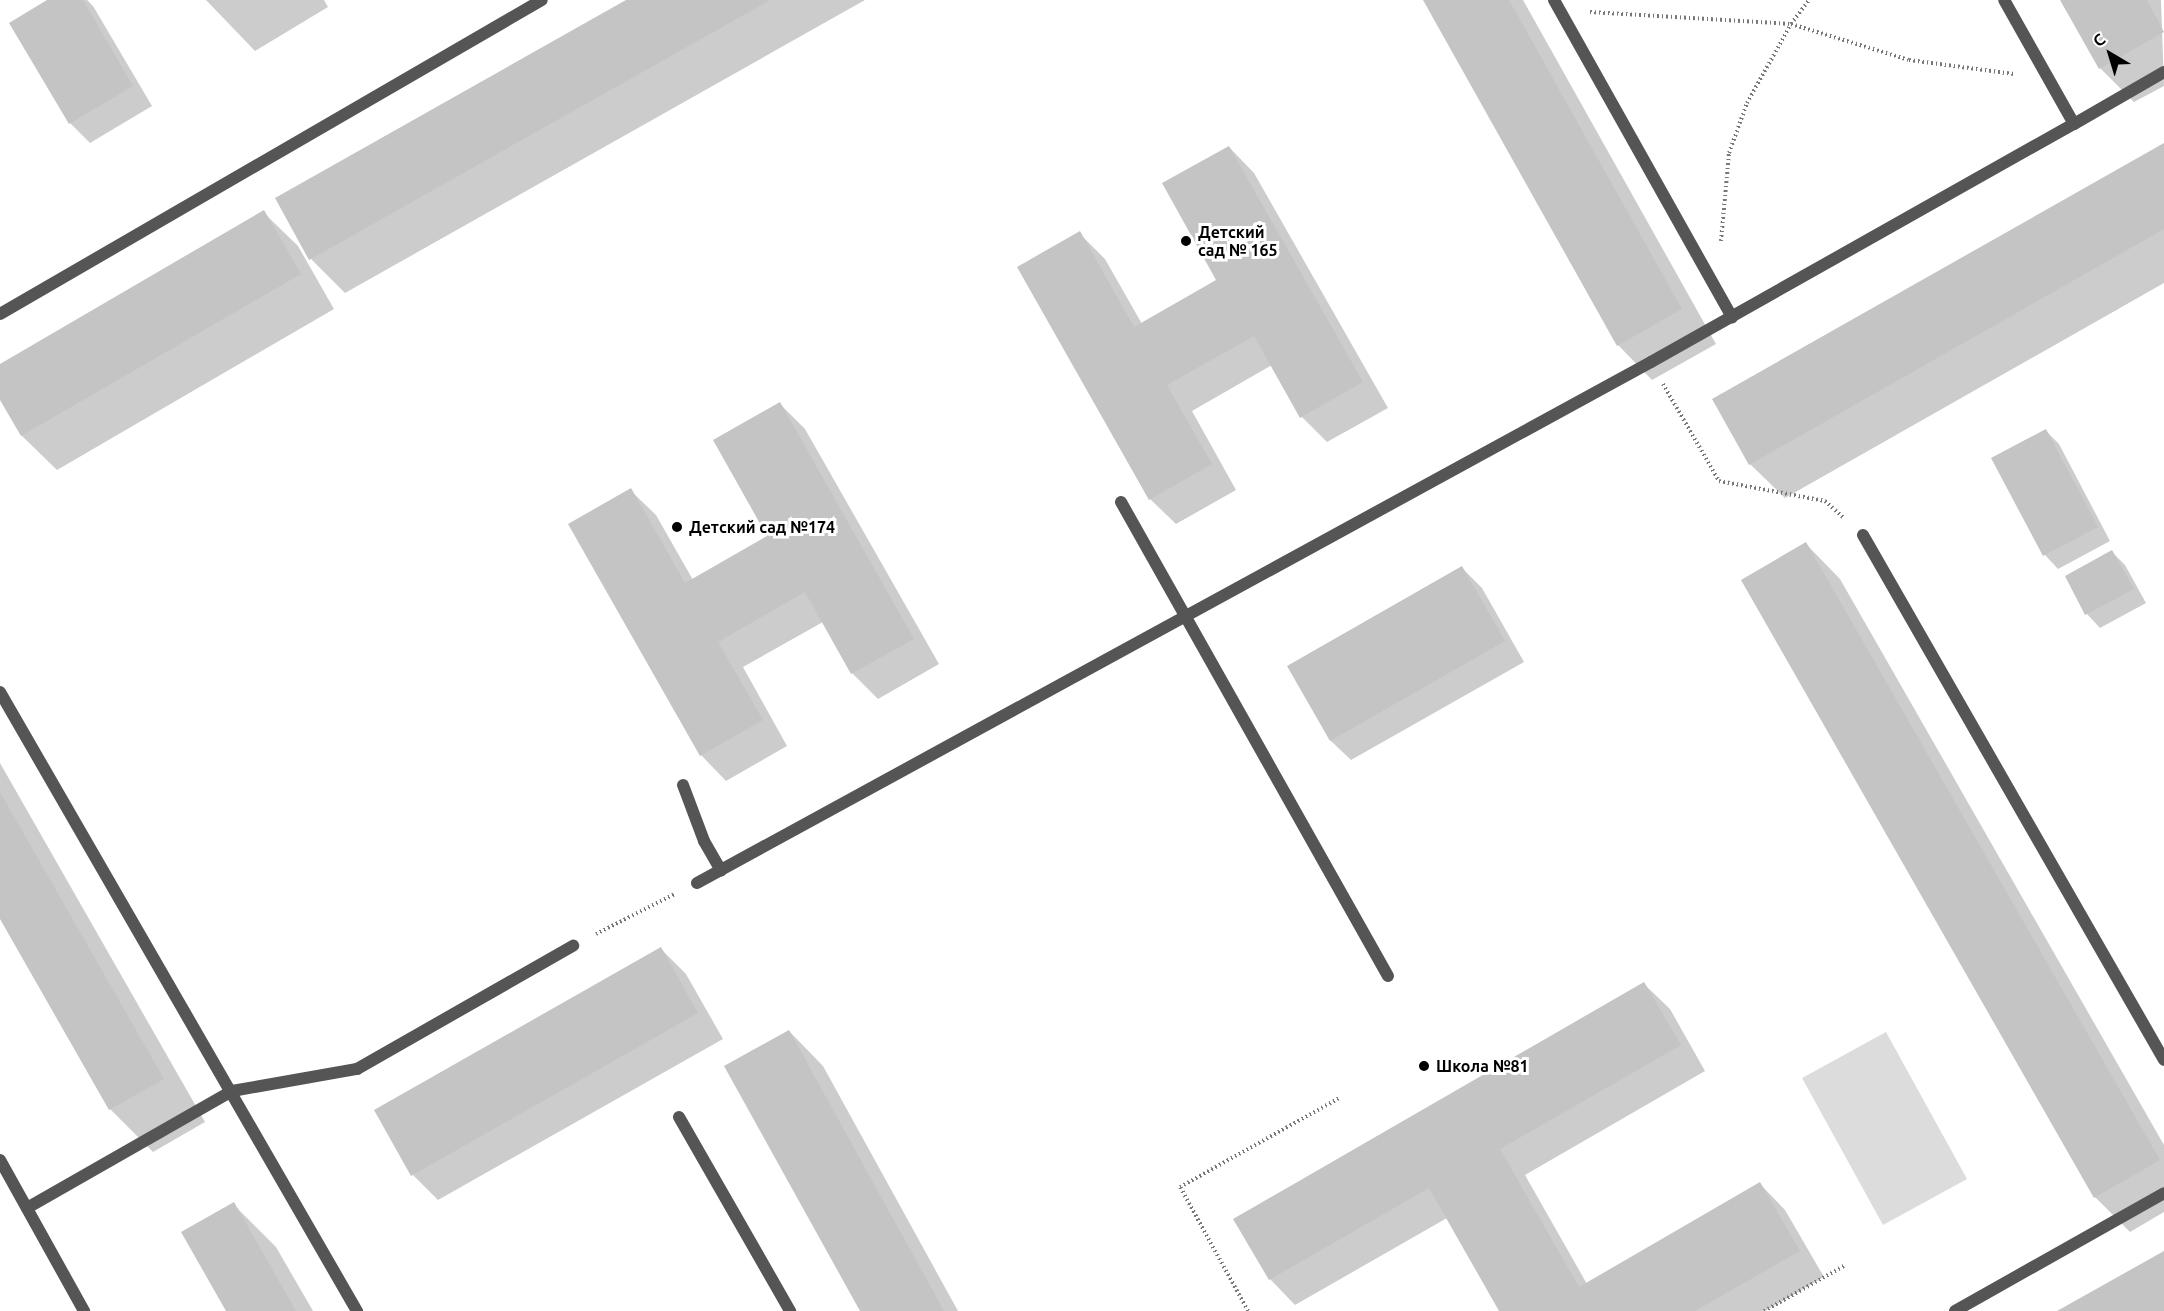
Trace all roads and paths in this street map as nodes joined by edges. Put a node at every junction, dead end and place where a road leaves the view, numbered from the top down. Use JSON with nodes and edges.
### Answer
{"nodes":[{"id":1,"x":542,"y":0,"type":"edge"},
{"id":2,"x":1809,"y":0,"type":"edge"},
{"id":3,"x":2004,"y":0,"type":"edge"},
{"id":4,"x":1557,"y":5,"type":"edge"},
{"id":5,"x":1791,"y":24,"type":"junction"},
{"id":6,"x":2164,"y":72,"type":"edge"},
{"id":7,"x":2048,"y":78,"type":"junction"},
{"id":8,"x":2074,"y":124,"type":"junction"},
{"id":9,"x":1720,"y":296,"type":"junction"},
{"id":10,"x":0,"y":314,"type":"edge"},
{"id":11,"x":1732,"y":317,"type":"junction"},
{"id":12,"x":1651,"y":362,"type":"junction"},
{"id":13,"x":1121,"y":502,"type":"dead end"},
{"id":14,"x":1863,"y":535,"type":"joint"},
{"id":15,"x":1186,"y":616,"type":"junction"},
{"id":16,"x":0,"y":692,"type":"edge"},
{"id":17,"x":683,"y":784,"type":"dead end"},
{"id":18,"x":721,"y":870,"type":"junction"},
{"id":19,"x":697,"y":883,"type":"joint"},
{"id":20,"x":573,"y":946,"type":"joint"},
{"id":21,"x":1388,"y":976,"type":"dead end"},
{"id":22,"x":2164,"y":1060,"type":"edge"},
{"id":23,"x":232,"y":1091,"type":"junction"},
{"id":24,"x":1338,"y":1098,"type":"dead end"},
{"id":25,"x":679,"y":1117,"type":"dead end"},
{"id":26,"x":0,"y":1160,"type":"edge"},
{"id":27,"x":2164,"y":1193,"type":"edge"},
{"id":28,"x":27,"y":1208,"type":"junction"},
{"id":29,"x":1844,"y":1266,"type":"dead end"},
{"id":30,"x":84,"y":1311,"type":"edge"},
{"id":31,"x":357,"y":1311,"type":"edge"},
{"id":32,"x":790,"y":1311,"type":"edge"},
{"id":33,"x":1248,"y":1311,"type":"edge"},
{"id":34,"x":1764,"y":1311,"type":"edge"},
{"id":35,"x":1955,"y":1311,"type":"edge"}],
"edges":[{"from":1,"to":10,"type":"street"},
{"from":2,"to":5,"type":"path"},
{"from":3,"to":7,"type":"street"},
{"from":4,"to":5,"type":"path"},
{"from":4,"to":9,"type":"street"},
{"from":5,"to":7,"type":"path"},
{"from":5,"to":9,"type":"path"},
{"from":6,"to":8,"type":"street"},
{"from":7,"to":8,"type":"street"},
{"from":8,"to":11,"type":"street"},
{"from":9,"to":11,"type":"street"},
{"from":11,"to":12,"type":"street"},
{"from":12,"to":14,"type":"path"},
{"from":12,"to":15,"type":"street"},
{"from":13,"to":15,"type":"street"},
{"from":14,"to":22,"type":"street"},
{"from":15,"to":18,"type":"street"},
{"from":15,"to":21,"type":"street"},
{"from":16,"to":23,"type":"street"},
{"from":17,"to":18,"type":"street"},
{"from":18,"to":19,"type":"street"},
{"from":19,"to":20,"type":"path"},
{"from":20,"to":23,"type":"street"},
{"from":23,"to":28,"type":"street"},
{"from":23,"to":31,"type":"street"},
{"from":24,"to":33,"type":"path"},
{"from":25,"to":32,"type":"street"},
{"from":26,"to":28,"type":"street"},
{"from":27,"to":35,"type":"street"},
{"from":28,"to":30,"type":"street"},
{"from":29,"to":34,"type":"path"}]}
